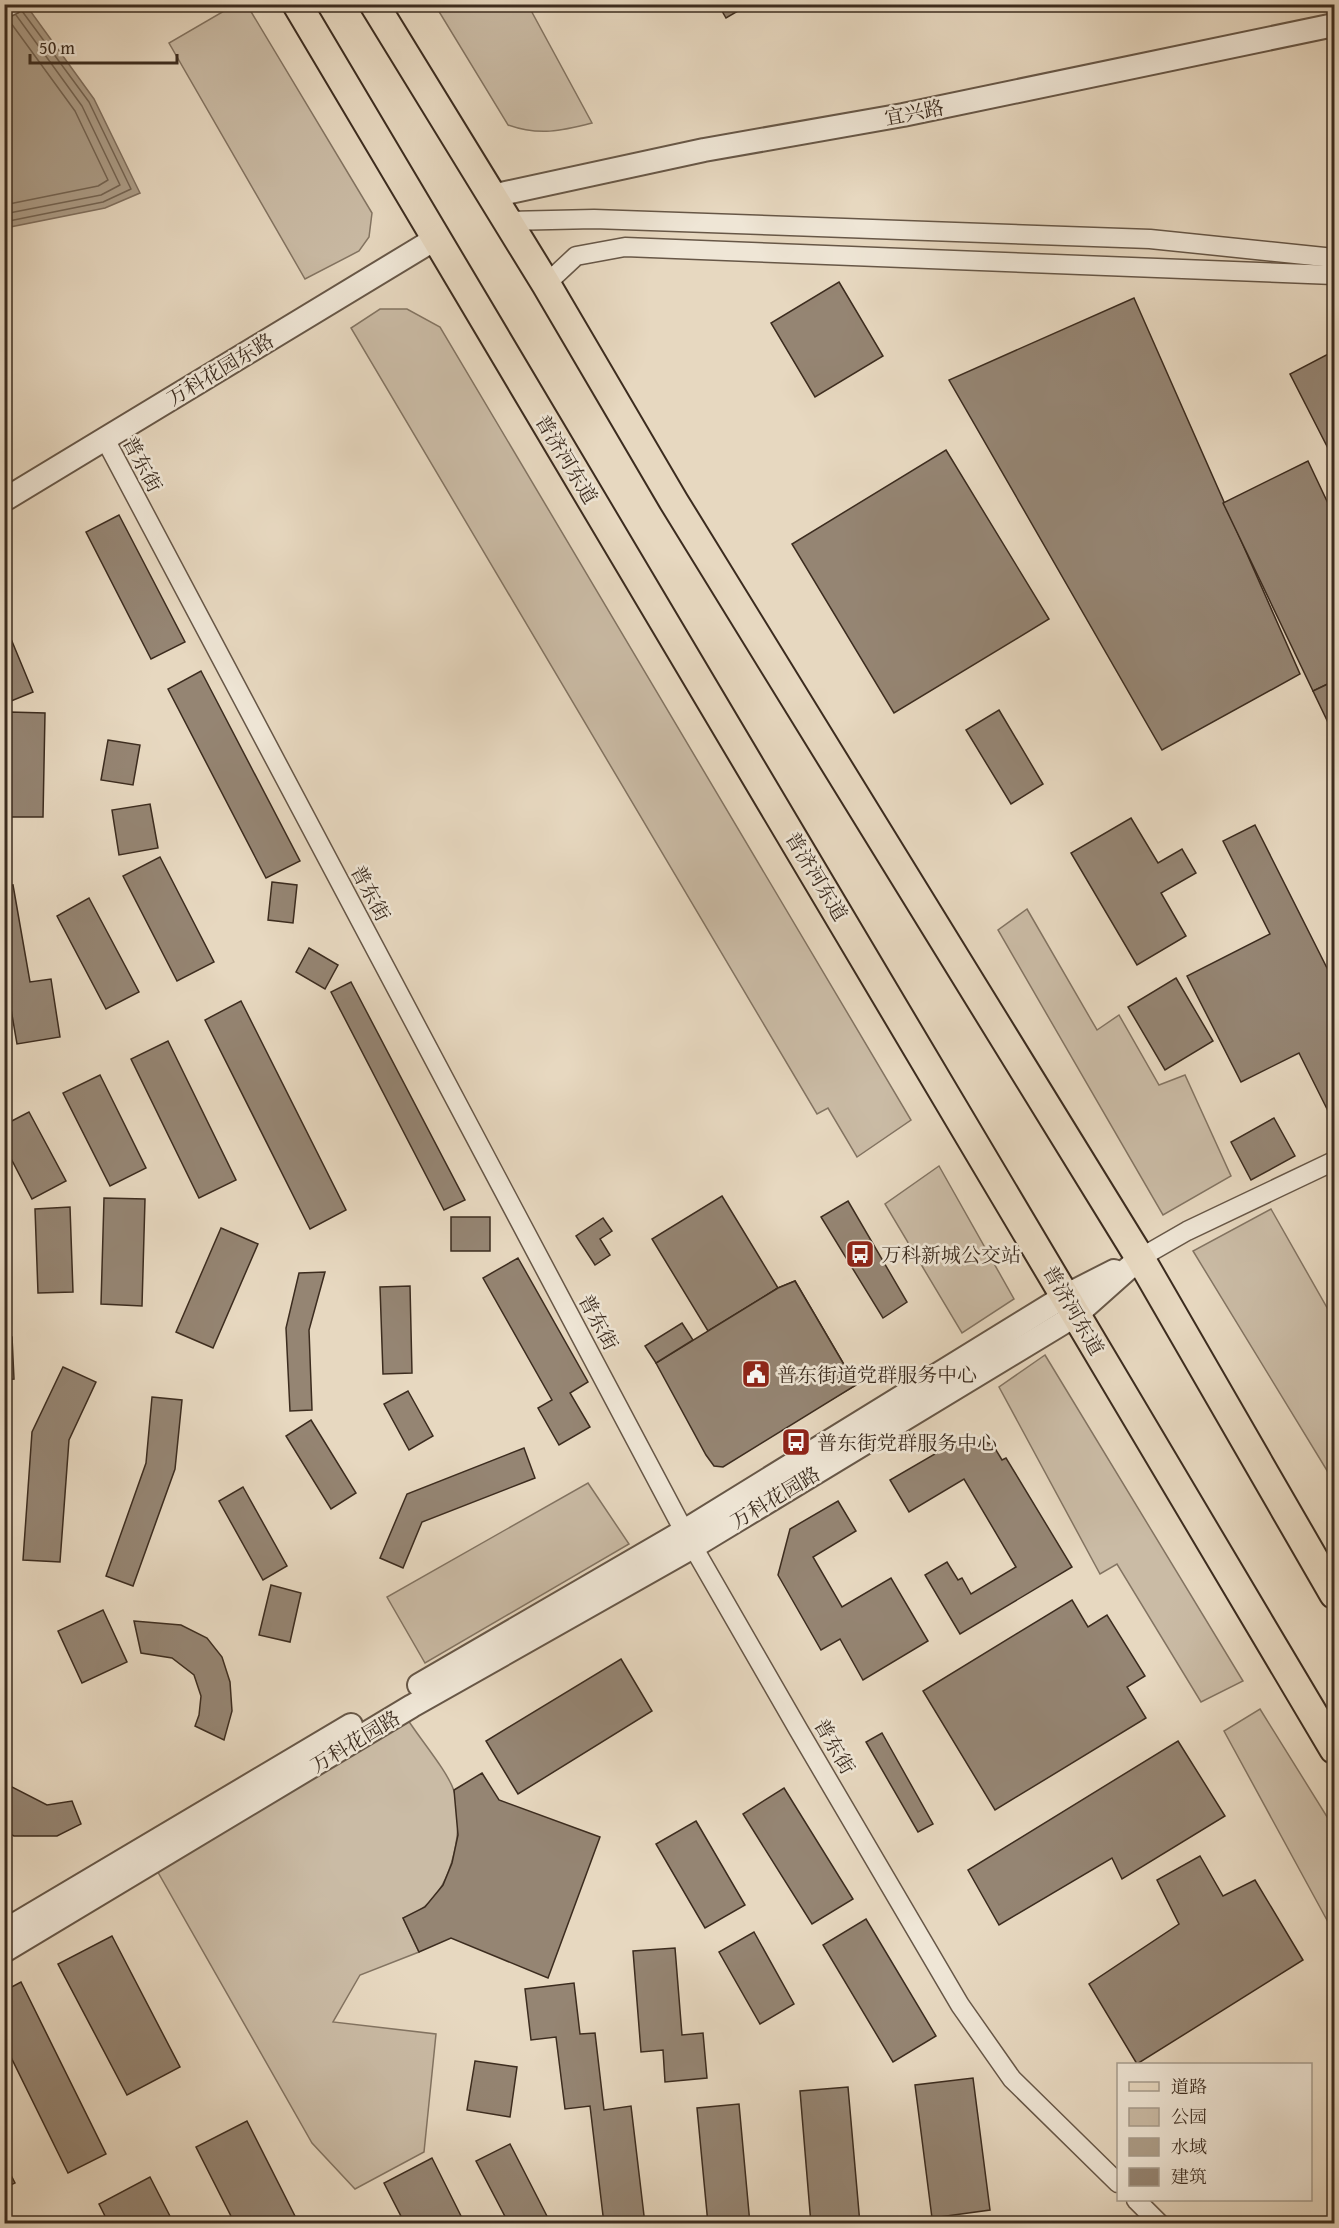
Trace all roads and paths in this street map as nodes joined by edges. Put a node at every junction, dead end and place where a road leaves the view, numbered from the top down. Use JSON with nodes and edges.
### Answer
{"nodes":[{"id":1,"x":14,"y":4,"type":"edge"},
{"id":2,"x":297,"y":4,"type":"edge"},
{"id":3,"x":374,"y":4,"type":"edge"},
{"id":4,"x":4,"y":9,"type":"edge"},
{"id":5,"x":1335,"y":25,"type":"edge"},
{"id":6,"x":492,"y":196,"type":"junction"},
{"id":7,"x":507,"y":221,"type":"junction"},
{"id":8,"x":435,"y":239,"type":"junction"},
{"id":9,"x":1335,"y":258,"type":"edge"},
{"id":10,"x":1335,"y":275,"type":"edge"},
{"id":11,"x":546,"y":284,"type":"junction"},
{"id":12,"x":105,"y":439,"type":"junction"},
{"id":13,"x":4,"y":500,"type":"edge"},
{"id":14,"x":1335,"y":1161,"type":"edge"},
{"id":15,"x":1140,"y":1258,"type":"junction"},
{"id":16,"x":1071,"y":1306,"type":"junction"},
{"id":17,"x":689,"y":1539,"type":"junction"},
{"id":18,"x":1335,"y":1594,"type":"edge"},
{"id":19,"x":1335,"y":1749,"type":"edge"},
{"id":20,"x":4,"y":1931,"type":"edge"},
{"id":21,"x":4,"y":1951,"type":"edge"},
{"id":22,"x":1117,"y":2181,"type":"edge"},
{"id":23,"x":1138,"y":2201,"type":"edge"},
{"id":24,"x":1160,"y":2223,"type":"edge"}],
"edges":[{"from":1,"to":4,"type":"street"},
{"from":2,"to":8,"type":"main road","name":"普济河东道"},
{"from":3,"to":6,"type":"main road"},
{"from":5,"to":6,"type":"street","name":"宜兴路"},
{"from":6,"to":7,"type":"main road"},
{"from":7,"to":9,"type":"street"},
{"from":7,"to":11,"type":"main road"},
{"from":8,"to":12,"type":"street","name":"万科花园东路"},
{"from":8,"to":16,"type":"main road","name":"普济河东道"},
{"from":10,"to":11,"type":"street"},
{"from":11,"to":15,"type":"main road"},
{"from":12,"to":13,"type":"street","name":"万科花园东路"},
{"from":12,"to":17,"type":"street","name":"普东街"},
{"from":14,"to":15,"type":"street"},
{"from":15,"to":16,"type":"street","name":"万科花园路"},
{"from":15,"to":18,"type":"main road"},
{"from":16,"to":17,"type":"street","name":"万科花园路"},
{"from":16,"to":19,"type":"main road","name":"普济河东道"},
{"from":17,"to":20,"type":"street","name":"万科花园路"},
{"from":17,"to":21,"type":"street","name":"万科花园路"},
{"from":17,"to":22,"type":"street","name":"普东街"},
{"from":23,"to":24,"type":"street"}]}
